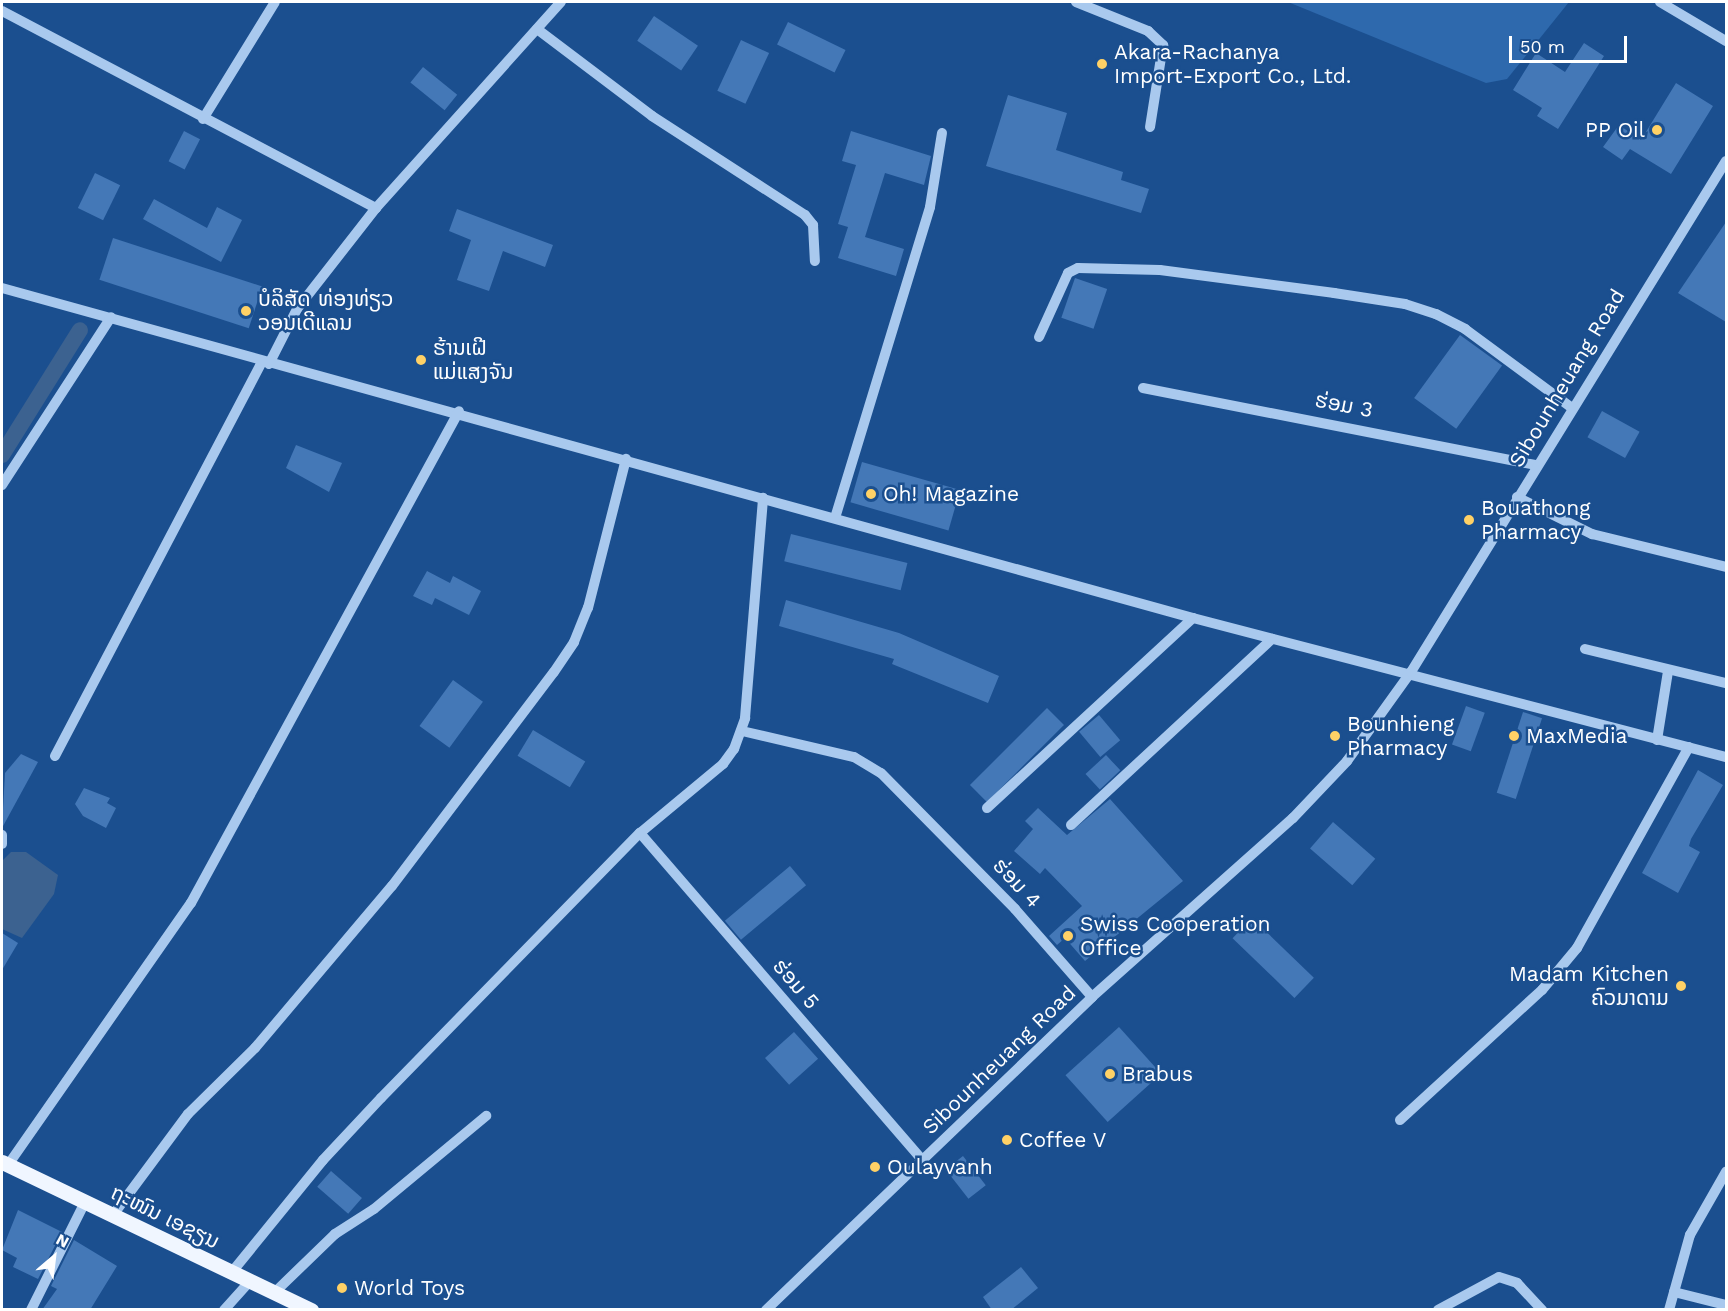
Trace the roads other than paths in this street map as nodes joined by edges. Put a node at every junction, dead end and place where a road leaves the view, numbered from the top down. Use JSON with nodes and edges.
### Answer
{"nodes":[{"id":1,"x":275,"y":2,"type":"edge"},
{"id":2,"x":561,"y":2,"type":"edge"},
{"id":3,"x":1076,"y":2,"type":"edge"},
{"id":4,"x":1660,"y":2,"type":"edge"},
{"id":5,"x":2,"y":11,"type":"edge"},
{"id":6,"x":537,"y":29,"type":"junction"},
{"id":7,"x":1726,"y":41,"type":"edge"},
{"id":8,"x":203,"y":119,"type":"junction"},
{"id":9,"x":1150,"y":127,"type":"dead end"},
{"id":10,"x":942,"y":133,"type":"dead end"},
{"id":11,"x":1726,"y":161,"type":"edge"},
{"id":12,"x":376,"y":208,"type":"junction"},
{"id":13,"x":815,"y":261,"type":"dead end"},
{"id":14,"x":2,"y":288,"type":"edge"},
{"id":15,"x":111,"y":316,"type":"junction"},
{"id":16,"x":1040,"y":337,"type":"dead end"},
{"id":17,"x":266,"y":363,"type":"junction"},
{"id":18,"x":1143,"y":388,"type":"dead end"},
{"id":19,"x":1572,"y":408,"type":"junction"},
{"id":20,"x":459,"y":411,"type":"junction"},
{"id":21,"x":626,"y":459,"type":"junction"},
{"id":22,"x":1537,"y":465,"type":"junction"},
{"id":23,"x":2,"y":485,"type":"edge"},
{"id":24,"x":1517,"y":497,"type":"junction"},
{"id":25,"x":763,"y":498,"type":"junction"},
{"id":26,"x":836,"y":518,"type":"junction"},
{"id":27,"x":1726,"y":567,"type":"edge"},
{"id":28,"x":1192,"y":618,"type":"junction"},
{"id":29,"x":1272,"y":639,"type":"junction"},
{"id":30,"x":1585,"y":649,"type":"dead end"},
{"id":31,"x":1668,"y":670,"type":"junction"},
{"id":32,"x":1411,"y":672,"type":"junction"},
{"id":33,"x":1726,"y":683,"type":"edge"},
{"id":34,"x":742,"y":731,"type":"junction"},
{"id":35,"x":1657,"y":740,"type":"junction"},
{"id":36,"x":1689,"y":747,"type":"junction"},
{"id":37,"x":55,"y":756,"type":"dead end"},
{"id":38,"x":1726,"y":757,"type":"edge"},
{"id":39,"x":987,"y":808,"type":"dead end"},
{"id":40,"x":1071,"y":825,"type":"dead end"},
{"id":41,"x":640,"y":833,"type":"junction"},
{"id":42,"x":2,"y":835,"type":"edge"},
{"id":43,"x":2,"y":844,"type":"edge"},
{"id":44,"x":1092,"y":997,"type":"junction"},
{"id":45,"x":486,"y":1116,"type":"dead end"},
{"id":46,"x":1400,"y":1120,"type":"dead end"},
{"id":47,"x":922,"y":1161,"type":"junction"},
{"id":48,"x":5,"y":1163,"type":"edge"},
{"id":49,"x":1726,"y":1172,"type":"edge"},
{"id":50,"x":1722,"y":1188,"type":"edge"},
{"id":51,"x":86,"y":1202,"type":"junction"},
{"id":52,"x":112,"y":1215,"type":"junction"},
{"id":53,"x":232,"y":1272,"type":"junction"},
{"id":54,"x":250,"y":1281,"type":"junction"},
{"id":55,"x":1674,"y":1292,"type":"junction"},
{"id":56,"x":274,"y":1293,"type":"junction"},
{"id":57,"x":1726,"y":1305,"type":"edge"},
{"id":58,"x":31,"y":1310,"type":"edge"},
{"id":59,"x":224,"y":1310,"type":"edge"},
{"id":60,"x":311,"y":1310,"type":"edge"},
{"id":61,"x":766,"y":1310,"type":"edge"},
{"id":62,"x":1438,"y":1310,"type":"edge"},
{"id":63,"x":1542,"y":1310,"type":"edge"},
{"id":64,"x":1669,"y":1310,"type":"edge"}],
"edges":[{"from":1,"to":8,"type":"street"},
{"from":2,"to":6,"type":"street"},
{"from":3,"to":9,"type":"street"},
{"from":4,"to":7,"type":"street"},
{"from":5,"to":8,"type":"street"},
{"from":6,"to":12,"type":"street"},
{"from":6,"to":13,"type":"street"},
{"from":8,"to":12,"type":"street"},
{"from":10,"to":26,"type":"street"},
{"from":11,"to":19,"type":"street","name":"Sibounheuang Road"},
{"from":12,"to":17,"type":"street"},
{"from":14,"to":15,"type":"street"},
{"from":15,"to":17,"type":"street"},
{"from":15,"to":23,"type":"street"},
{"from":16,"to":19,"type":"street"},
{"from":17,"to":20,"type":"street"},
{"from":17,"to":37,"type":"street"},
{"from":18,"to":22,"type":"street","name":"ຮ່ອມ 3"},
{"from":19,"to":22,"type":"street","name":"Sibounheuang Road"},
{"from":20,"to":21,"type":"street"},
{"from":20,"to":48,"type":"street"},
{"from":21,"to":25,"type":"street"},
{"from":21,"to":52,"type":"street"},
{"from":22,"to":24,"type":"street","name":"Sibounheuang Road"},
{"from":24,"to":27,"type":"street"},
{"from":24,"to":32,"type":"street","name":"Sibounheuang Road"},
{"from":25,"to":26,"type":"street"},
{"from":25,"to":34,"type":"street"},
{"from":26,"to":28,"type":"street"},
{"from":28,"to":29,"type":"street"},
{"from":28,"to":39,"type":"street"},
{"from":29,"to":32,"type":"street"},
{"from":29,"to":40,"type":"street"},
{"from":30,"to":31,"type":"street"},
{"from":31,"to":33,"type":"street"},
{"from":31,"to":35,"type":"street"},
{"from":32,"to":35,"type":"street"},
{"from":32,"to":44,"type":"street","name":"Sibounheuang Road"},
{"from":34,"to":41,"type":"street"},
{"from":34,"to":44,"type":"street","name":"ຮ່ອມ 4"},
{"from":35,"to":36,"type":"street"},
{"from":36,"to":38,"type":"street"},
{"from":36,"to":46,"type":"street"},
{"from":41,"to":47,"type":"street","name":"ຮ່ອມ 5"},
{"from":41,"to":53,"type":"street"},
{"from":42,"to":43,"type":"street"},
{"from":44,"to":47,"type":"street","name":"Sibounheuang Road"},
{"from":45,"to":56,"type":"street"},
{"from":47,"to":61,"type":"street","name":"Sibounheuang Road"},
{"from":48,"to":51,"type":"main road","name":"ຖະໜົນ ເອຊຽນ"},
{"from":49,"to":50,"type":"street"},
{"from":50,"to":55,"type":"street"},
{"from":51,"to":52,"type":"main road","name":"ຖະໜົນ ເອຊຽນ"},
{"from":51,"to":58,"type":"street"},
{"from":52,"to":53,"type":"main road","name":"ຖະໜົນ ເອຊຽນ"},
{"from":53,"to":54,"type":"main road","name":"ຖະໜົນ ເອຊຽນ"},
{"from":54,"to":56,"type":"main road","name":"ຖະໜົນ ເອຊຽນ"},
{"from":54,"to":59,"type":"street"},
{"from":55,"to":57,"type":"street"},
{"from":55,"to":64,"type":"street"},
{"from":56,"to":60,"type":"main road","name":"ຖະໜົນ ເອຊຽນ"},
{"from":62,"to":63,"type":"street"}]}
